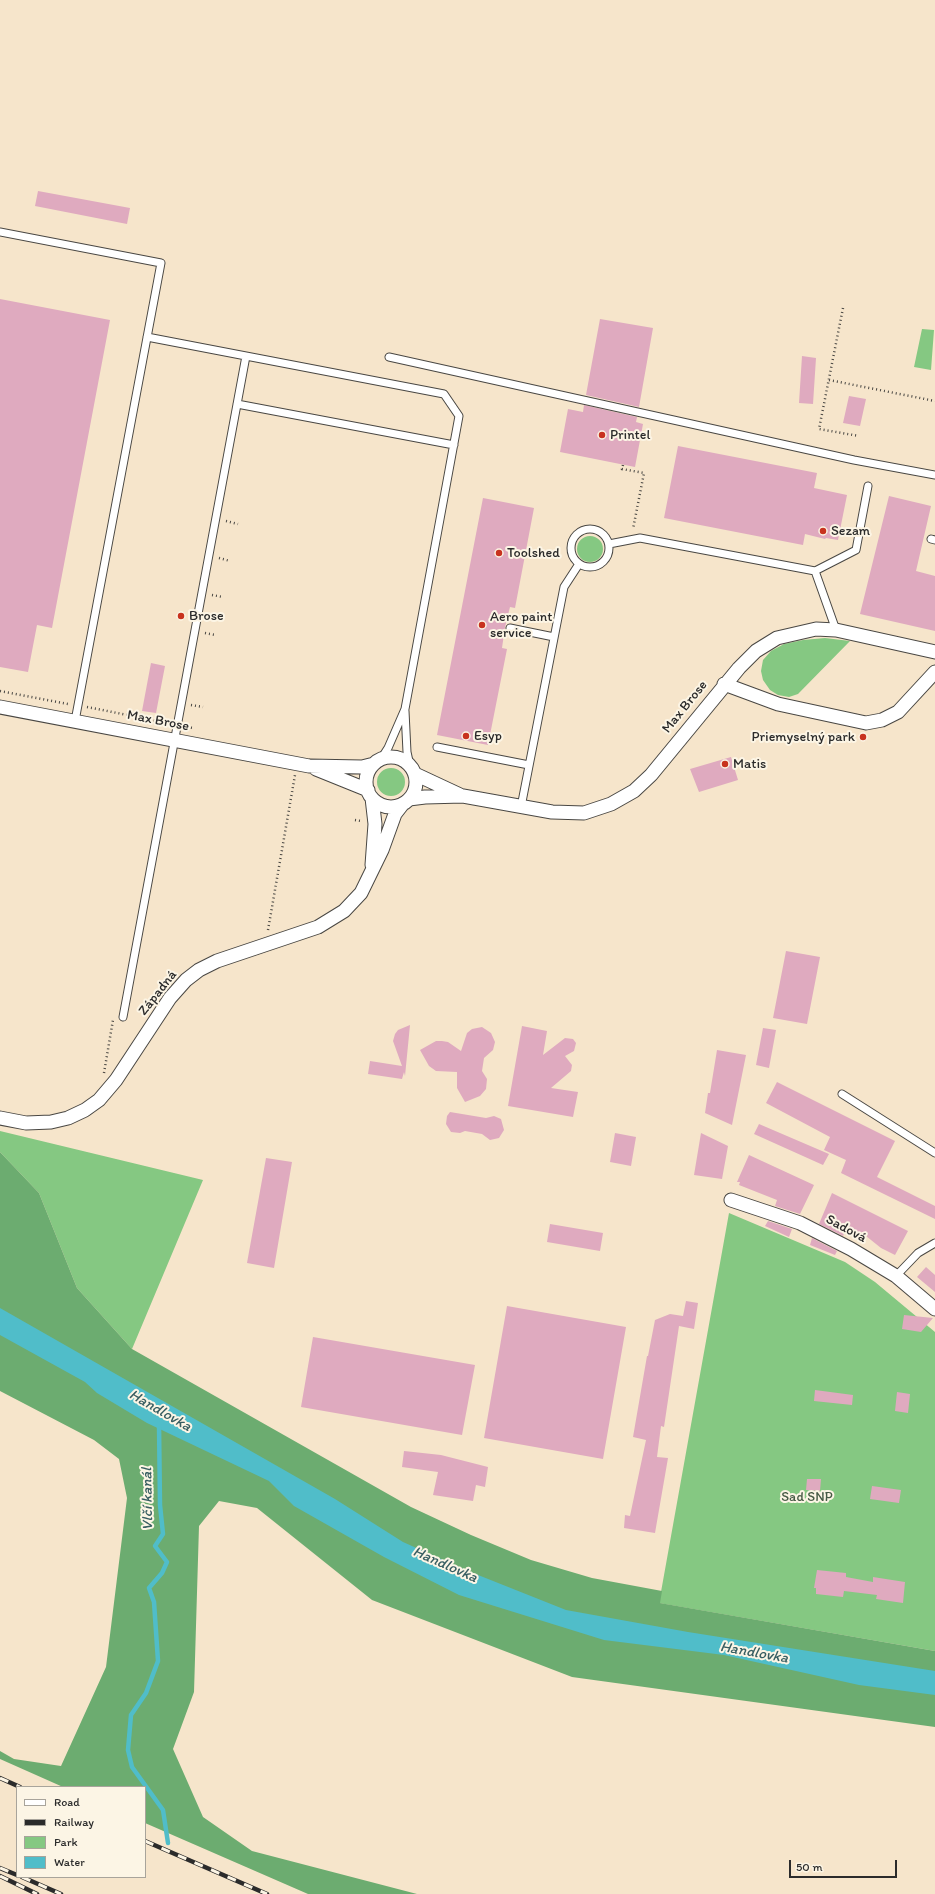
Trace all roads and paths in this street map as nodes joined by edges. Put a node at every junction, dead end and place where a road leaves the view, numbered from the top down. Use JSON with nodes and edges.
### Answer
{"nodes":[{"id":1,"x":0,"y":232,"type":"edge"},
{"id":2,"x":843,"y":308,"type":"dead end"},
{"id":3,"x":147,"y":337,"type":"junction"},
{"id":4,"x":246,"y":356,"type":"junction"},
{"id":5,"x":389,"y":357,"type":"dead end"},
{"id":6,"x":829,"y":380,"type":"junction"},
{"id":7,"x":935,"y":401,"type":"edge"},
{"id":8,"x":237,"y":404,"type":"junction"},
{"id":9,"x":859,"y":436,"type":"dead end"},
{"id":10,"x":454,"y":445,"type":"junction"},
{"id":11,"x":623,"y":465,"type":"dead end"},
{"id":12,"x":935,"y":475,"type":"edge"},
{"id":13,"x":868,"y":486,"type":"dead end"},
{"id":14,"x":226,"y":521,"type":"dead end"},
{"id":15,"x":238,"y":524,"type":"dead end"},
{"id":16,"x":631,"y":540,"type":"junction"},
{"id":17,"x":609,"y":544,"type":"junction"},
{"id":18,"x":219,"y":558,"type":"dead end"},
{"id":19,"x":230,"y":561,"type":"dead end"},
{"id":20,"x":579,"y":564,"type":"junction"},
{"id":21,"x":815,"y":571,"type":"junction"},
{"id":22,"x":212,"y":595,"type":"dead end"},
{"id":23,"x":223,"y":597,"type":"dead end"},
{"id":24,"x":510,"y":628,"type":"dead end"},
{"id":25,"x":836,"y":630,"type":"junction"},
{"id":26,"x":205,"y":632,"type":"dead end"},
{"id":27,"x":215,"y":635,"type":"dead end"},
{"id":28,"x":554,"y":637,"type":"junction"},
{"id":29,"x":935,"y":652,"type":"edge"},
{"id":30,"x":935,"y":672,"type":"edge"},
{"id":31,"x":724,"y":684,"type":"junction"},
{"id":32,"x":0,"y":691,"type":"edge"},
{"id":33,"x":191,"y":705,"type":"dead end"},
{"id":34,"x":78,"y":706,"type":"junction"},
{"id":35,"x":0,"y":707,"type":"edge"},
{"id":36,"x":203,"y":707,"type":"dead end"},
{"id":37,"x":405,"y":709,"type":"junction"},
{"id":38,"x":75,"y":721,"type":"junction"},
{"id":39,"x":178,"y":725,"type":"junction"},
{"id":40,"x":194,"y":728,"type":"dead end"},
{"id":41,"x":175,"y":740,"type":"junction"},
{"id":42,"x":437,"y":747,"type":"dead end"},
{"id":43,"x":378,"y":762,"type":"junction"},
{"id":44,"x":529,"y":765,"type":"junction"},
{"id":45,"x":309,"y":766,"type":"junction"},
{"id":46,"x":413,"y":770,"type":"junction"},
{"id":47,"x":295,"y":773,"type":"dead end"},
{"id":48,"x":370,"y":794,"type":"junction"},
{"id":49,"x":463,"y":796,"type":"junction"},
{"id":50,"x":405,"y":802,"type":"junction"},
{"id":51,"x":521,"y":807,"type":"junction"},
{"id":52,"x":372,"y":871,"type":"junction"},
{"id":53,"x":268,"y":932,"type":"dead end"},
{"id":54,"x":123,"y":1017,"type":"dead end"},
{"id":55,"x":842,"y":1094,"type":"dead end"},
{"id":56,"x":0,"y":1118,"type":"edge"},
{"id":57,"x":935,"y":1153,"type":"edge"},
{"id":58,"x":731,"y":1200,"type":"dead end"},
{"id":59,"x":935,"y":1243,"type":"edge"},
{"id":60,"x":896,"y":1276,"type":"junction"},
{"id":61,"x":935,"y":1309,"type":"edge"}],
"edges":[{"from":1,"to":3,"type":"lane"},
{"from":2,"to":6,"type":"path"},
{"from":3,"to":4,"type":"lane"},
{"from":3,"to":34,"type":"lane"},
{"from":4,"to":8,"type":"lane"},
{"from":4,"to":10,"type":"lane"},
{"from":5,"to":12,"type":"lane"},
{"from":6,"to":7,"type":"path"},
{"from":6,"to":9,"type":"path"},
{"from":8,"to":10,"type":"lane"},
{"from":8,"to":39,"type":"lane"},
{"from":10,"to":37,"type":"lane"},
{"from":11,"to":16,"type":"path"},
{"from":13,"to":21,"type":"lane"},
{"from":14,"to":15,"type":"path"},
{"from":16,"to":17,"type":"lane"},
{"from":16,"to":21,"type":"lane"},
{"from":17,"to":20,"type":"lane"},
{"from":17,"to":20,"type":"lane"},
{"from":18,"to":19,"type":"path"},
{"from":20,"to":28,"type":"lane"},
{"from":21,"to":25,"type":"lane"},
{"from":22,"to":23,"type":"path"},
{"from":24,"to":28,"type":"lane"},
{"from":25,"to":29,"type":"street","name":"Max Brose"},
{"from":25,"to":31,"type":"street","name":"Max Brose"},
{"from":26,"to":27,"type":"path"},
{"from":28,"to":44,"type":"lane"},
{"from":30,"to":31,"type":"street"},
{"from":31,"to":51,"type":"street","name":"Max Brose"},
{"from":32,"to":34,"type":"path"},
{"from":33,"to":36,"type":"path"},
{"from":34,"to":38,"type":"lane"},
{"from":34,"to":39,"type":"path"},
{"from":35,"to":38,"type":"street","name":"Max Brose"},
{"from":37,"to":43,"type":"lane"},
{"from":37,"to":46,"type":"lane"},
{"from":38,"to":41,"type":"street","name":"Max Brose"},
{"from":39,"to":40,"type":"path"},
{"from":39,"to":41,"type":"lane"},
{"from":41,"to":45,"type":"street","name":"Max Brose"},
{"from":41,"to":54,"type":"lane"},
{"from":42,"to":44,"type":"lane"},
{"from":43,"to":45,"type":"street","name":"Max Brose"},
{"from":43,"to":46,"type":"street","name":"Max Brose"},
{"from":43,"to":48,"type":"street"},
{"from":44,"to":51,"type":"lane"},
{"from":45,"to":48,"type":"street","name":"Max Brose"},
{"from":46,"to":49,"type":"street","name":"Max Brose"},
{"from":46,"to":50,"type":"street"},
{"from":47,"to":53,"type":"path"},
{"from":48,"to":50,"type":"street","name":"Max Brose"},
{"from":48,"to":52,"type":"street","name":"Západná"},
{"from":49,"to":50,"type":"street","name":"Max Brose"},
{"from":49,"to":51,"type":"street","name":"Max Brose"},
{"from":50,"to":52,"type":"street","name":"Západná"},
{"from":52,"to":56,"type":"street","name":"Západná"},
{"from":55,"to":57,"type":"lane"},
{"from":58,"to":60,"type":"street","name":"Sadová"},
{"from":59,"to":60,"type":"lane"},
{"from":60,"to":61,"type":"street","name":"Sadová"}]}
